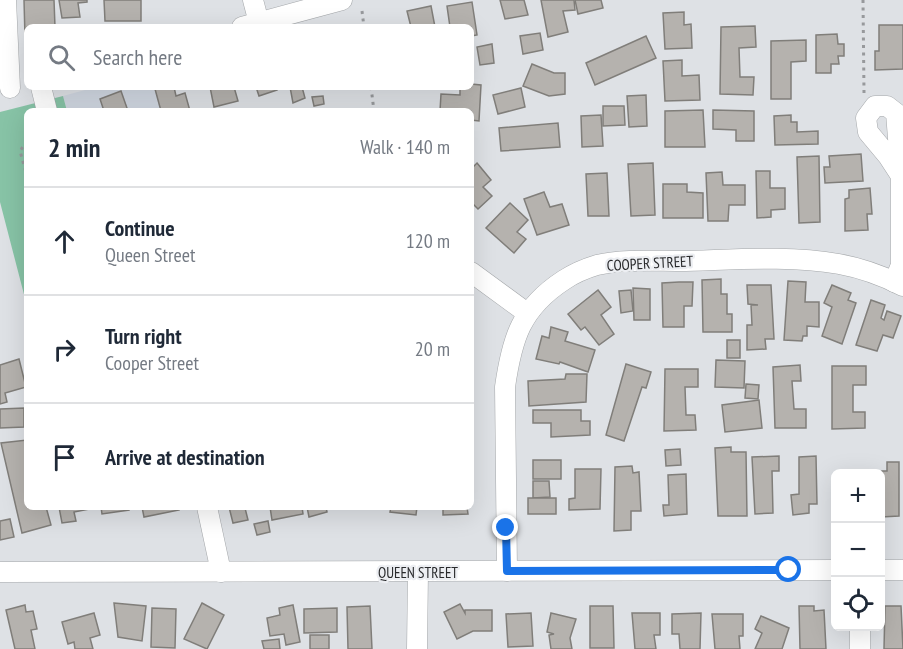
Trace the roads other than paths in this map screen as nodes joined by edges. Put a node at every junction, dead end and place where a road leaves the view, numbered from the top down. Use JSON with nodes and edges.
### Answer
{"nodes":[{"id":1,"x":6,"y":0,"type":"edge"},
{"id":2,"x":253,"y":0,"type":"edge"},
{"id":3,"x":342,"y":0,"type":"edge"},
{"id":4,"x":251,"y":24,"type":"edge"},
{"id":5,"x":255,"y":24,"type":"edge"},
{"id":6,"x":12,"y":87,"type":"edge"},
{"id":7,"x":42,"y":90,"type":"edge"},
{"id":8,"x":46,"y":108,"type":"edge"},
{"id":9,"x":901,"y":176,"type":"dead end"},
{"id":10,"x":474,"y":274,"type":"edge"},
{"id":11,"x":899,"y":284,"type":"edge"},
{"id":12,"x":527,"y":313,"type":"junction"},
{"id":13,"x":208,"y":510,"type":"edge"},
{"id":14,"x":831,"y":570,"type":"edge"},
{"id":15,"x":885,"y":570,"type":"edge"},
{"id":16,"x":903,"y":570,"type":"edge"},
{"id":17,"x":507,"y":571,"type":"junction"},
{"id":18,"x":0,"y":572,"type":"edge"},
{"id":19,"x":221,"y":572,"type":"junction"},
{"id":20,"x":418,"y":572,"type":"junction"},
{"id":21,"x":860,"y":631,"type":"edge"},
{"id":22,"x":417,"y":649,"type":"edge"},
{"id":23,"x":860,"y":649,"type":"edge"}],
"edges":[{"from":1,"to":6,"type":"street"},
{"from":2,"to":4,"type":"street"},
{"from":3,"to":5,"type":"street"},
{"from":7,"to":8,"type":"street"},
{"from":9,"to":11,"type":"street"},
{"from":10,"to":12,"type":"street"},
{"from":11,"to":12,"type":"street","name":"COOPER STREET"},
{"from":12,"to":17,"type":"street","name":"COOPER STREET"},
{"from":13,"to":19,"type":"street"},
{"from":14,"to":17,"type":"street","name":"QUEEN STREET"},
{"from":15,"to":16,"type":"street"},
{"from":17,"to":20,"type":"street","name":"QUEEN STREET"},
{"from":18,"to":19,"type":"street","name":"QUEEN STREET"},
{"from":19,"to":20,"type":"street","name":"QUEEN STREET"},
{"from":20,"to":22,"type":"street"},
{"from":21,"to":23,"type":"street"}]}
